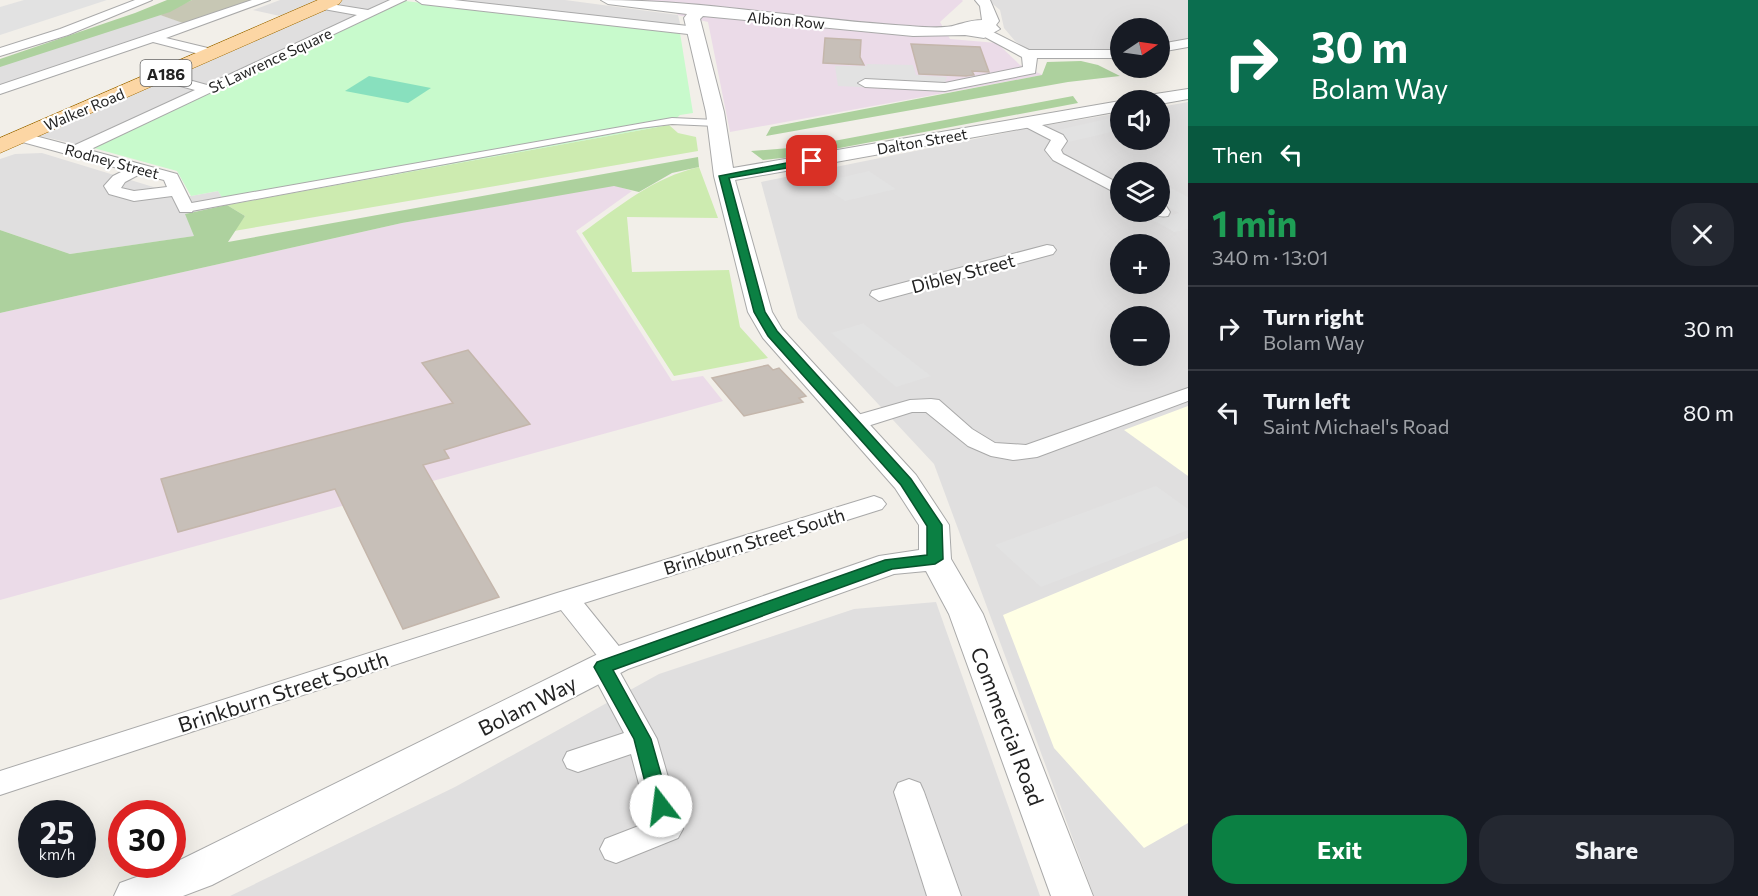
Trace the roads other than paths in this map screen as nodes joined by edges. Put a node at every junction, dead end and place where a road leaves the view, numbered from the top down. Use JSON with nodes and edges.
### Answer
{"nodes":[{"id":1,"x":115,"y":0,"type":"edge"},
{"id":2,"x":146,"y":0,"type":"edge"},
{"id":3,"x":264,"y":0,"type":"edge"},
{"id":4,"x":400,"y":0,"type":"edge"},
{"id":5,"x":422,"y":0,"type":"edge"},
{"id":6,"x":608,"y":0,"type":"edge"},
{"id":7,"x":982,"y":0,"type":"edge"},
{"id":8,"x":328,"y":2,"type":"edge"},
{"id":9,"x":699,"y":11,"type":"junction"},
{"id":10,"x":73,"y":14,"type":"dead end"},
{"id":11,"x":369,"y":14,"type":"junction"},
{"id":12,"x":31,"y":28,"type":"dead end"},
{"id":13,"x":986,"y":29,"type":"junction"},
{"id":14,"x":697,"y":31,"type":"junction"},
{"id":15,"x":152,"y":38,"type":"junction"},
{"id":16,"x":0,"y":39,"type":"edge"},
{"id":17,"x":1188,"y":43,"type":"edge"},
{"id":18,"x":1170,"y":46,"type":"edge"},
{"id":19,"x":0,"y":52,"type":"edge"},
{"id":20,"x":211,"y":53,"type":"junction"},
{"id":21,"x":1027,"y":54,"type":"junction"},
{"id":22,"x":1110,"y":54,"type":"edge"},
{"id":23,"x":160,"y":76,"type":"junction"},
{"id":24,"x":866,"y":83,"type":"dead end"},
{"id":25,"x":207,"y":89,"type":"junction"},
{"id":26,"x":0,"y":90,"type":"edge"},
{"id":27,"x":1188,"y":94,"type":"edge"},
{"id":28,"x":1170,"y":97,"type":"edge"},
{"id":29,"x":1110,"y":108,"type":"edge"},
{"id":30,"x":1027,"y":122,"type":"junction"},
{"id":31,"x":716,"y":127,"type":"junction"},
{"id":32,"x":20,"y":136,"type":"junction"},
{"id":33,"x":0,"y":146,"type":"edge"},
{"id":34,"x":75,"y":151,"type":"junction"},
{"id":35,"x":723,"y":167,"type":"junction"},
{"id":36,"x":139,"y":168,"type":"junction"},
{"id":37,"x":1110,"y":185,"type":"edge"},
{"id":38,"x":178,"y":190,"type":"junction"},
{"id":39,"x":186,"y":208,"type":"joint"},
{"id":40,"x":1047,"y":250,"type":"dead end"},
{"id":41,"x":879,"y":295,"type":"dead end"},
{"id":42,"x":1188,"y":394,"type":"edge"},
{"id":43,"x":855,"y":423,"type":"junction"},
{"id":44,"x":874,"y":504,"type":"dead end"},
{"id":45,"x":935,"y":559,"type":"junction"},
{"id":46,"x":566,"y":599,"type":"junction"},
{"id":47,"x":609,"y":663,"type":"junction"},
{"id":48,"x":642,"y":739,"type":"junction"},
{"id":49,"x":578,"y":760,"type":"dead end"},
{"id":50,"x":0,"y":783,"type":"edge"},
{"id":51,"x":909,"y":792,"type":"dead end"},
{"id":52,"x":616,"y":849,"type":"dead end"},
{"id":53,"x":135,"y":896,"type":"edge"},
{"id":54,"x":944,"y":896,"type":"edge"},
{"id":55,"x":1072,"y":896,"type":"edge"}],
"edges":[{"from":1,"to":10,"type":"street"},
{"from":2,"to":19,"type":"street"},
{"from":3,"to":15,"type":"street"},
{"from":4,"to":11,"type":"street","name":"St Lawrence Square"},
{"from":5,"to":14,"type":"street"},
{"from":6,"to":9,"type":"street","name":"Albion Row"},
{"from":7,"to":13,"type":"street"},
{"from":8,"to":11,"type":"street"},
{"from":8,"to":20,"type":"main road","name":"Walker Road","number":"A186"},
{"from":9,"to":13,"type":"street","name":"Albion Row"},
{"from":9,"to":14,"type":"street"},
{"from":11,"to":25,"type":"street","name":"St Lawrence Square"},
{"from":12,"to":16,"type":"street"},
{"from":13,"to":21,"type":"street"},
{"from":14,"to":31,"type":"street"},
{"from":15,"to":20,"type":"street"},
{"from":15,"to":26,"type":"street"},
{"from":17,"to":18,"type":"street"},
{"from":20,"to":23,"type":"main road","name":"Walker Road","number":"A186"},
{"from":21,"to":22,"type":"street"},
{"from":21,"to":24,"type":"street"},
{"from":23,"to":25,"type":"street"},
{"from":23,"to":32,"type":"main road","name":"Walker Road","number":"A186"},
{"from":25,"to":34,"type":"street","name":"St Lawrence Square"},
{"from":27,"to":28,"type":"street"},
{"from":29,"to":30,"type":"street","name":"Dalton Street"},
{"from":30,"to":35,"type":"street","name":"Dalton Street"},
{"from":30,"to":37,"type":"street"},
{"from":31,"to":35,"type":"street"},
{"from":31,"to":39,"type":"street"},
{"from":32,"to":33,"type":"main road","name":"Walker Road","number":"A186"},
{"from":32,"to":34,"type":"street","name":"Rodney Street"},
{"from":34,"to":36,"type":"street","name":"Rodney Street"},
{"from":35,"to":43,"type":"street"},
{"from":36,"to":38,"type":"street","name":"Rodney Street"},
{"from":36,"to":38,"type":"street"},
{"from":38,"to":39,"type":"street","name":"Rodney Street"},
{"from":40,"to":41,"type":"street","name":"Dibley Street"},
{"from":42,"to":43,"type":"street"},
{"from":43,"to":45,"type":"street"},
{"from":44,"to":46,"type":"street","name":"Brinkburn Street South"},
{"from":45,"to":47,"type":"street","name":"Bolam Way"},
{"from":45,"to":55,"type":"street","name":"Commercial Road"},
{"from":46,"to":47,"type":"street"},
{"from":46,"to":50,"type":"street","name":"Brinkburn Street South"},
{"from":47,"to":48,"type":"street"},
{"from":47,"to":53,"type":"street","name":"Bolam Way"},
{"from":48,"to":49,"type":"street"},
{"from":48,"to":52,"type":"street"},
{"from":51,"to":54,"type":"street"}]}
